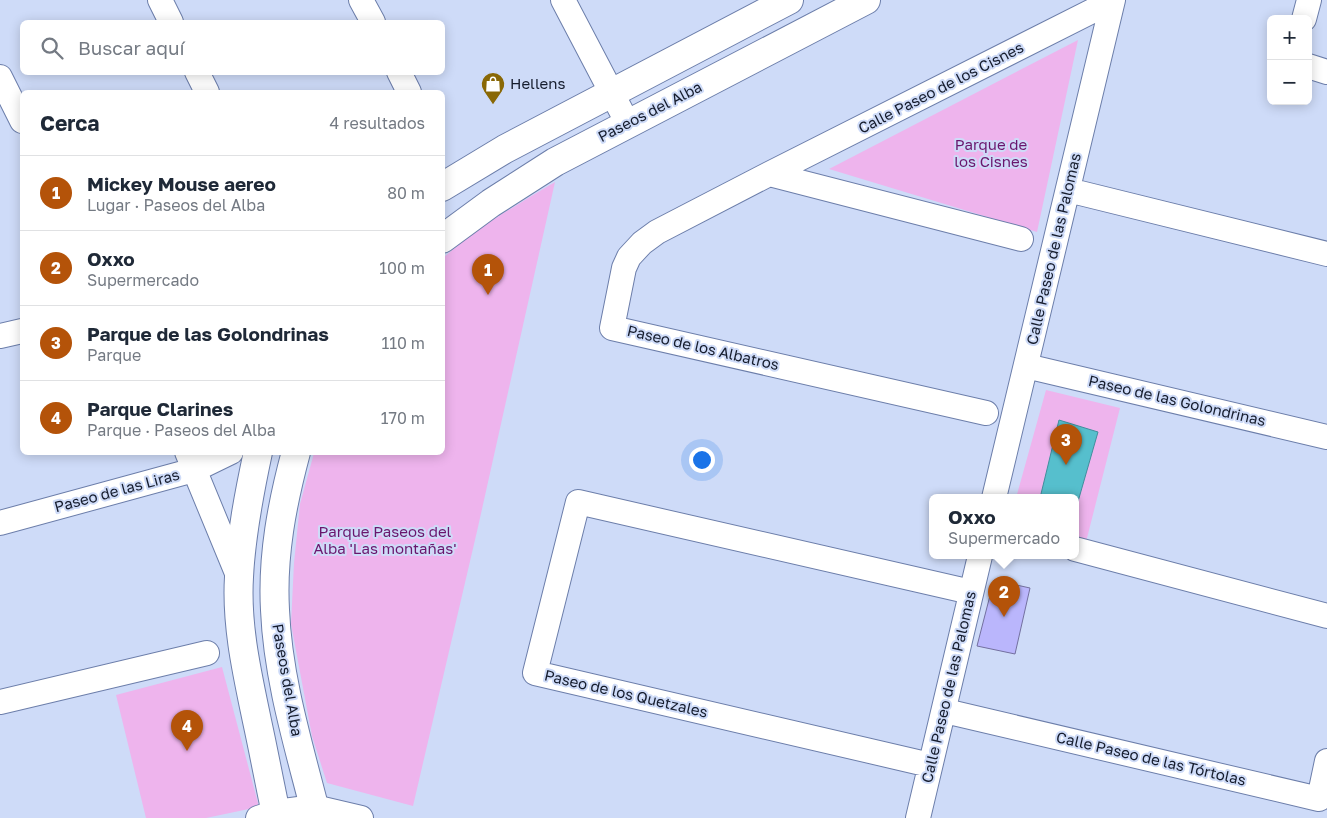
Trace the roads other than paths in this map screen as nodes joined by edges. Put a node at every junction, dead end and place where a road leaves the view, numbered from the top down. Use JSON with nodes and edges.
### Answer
{"nodes":[{"id":1,"x":160,"y":0,"type":"edge"},
{"id":2,"x":361,"y":0,"type":"edge"},
{"id":3,"x":563,"y":0,"type":"edge"},
{"id":4,"x":866,"y":0,"type":"edge"},
{"id":5,"x":1309,"y":0,"type":"edge"},
{"id":6,"x":1112,"y":1,"type":"edge"},
{"id":7,"x":776,"y":3,"type":"edge"},
{"id":8,"x":1305,"y":15,"type":"edge"},
{"id":9,"x":170,"y":20,"type":"edge"},
{"id":10,"x":372,"y":20,"type":"edge"},
{"id":11,"x":1312,"y":67,"type":"edge"},
{"id":12,"x":1327,"y":72,"type":"edge"},
{"id":13,"x":198,"y":75,"type":"edge"},
{"id":14,"x":400,"y":75,"type":"edge"},
{"id":15,"x":0,"y":77,"type":"edge"},
{"id":16,"x":206,"y":90,"type":"edge"},
{"id":17,"x":408,"y":90,"type":"edge"},
{"id":18,"x":611,"y":92,"type":"junction"},
{"id":19,"x":20,"y":117,"type":"edge"},
{"id":20,"x":628,"y":124,"type":"junction"},
{"id":21,"x":768,"y":174,"type":"junction"},
{"id":22,"x":445,"y":185,"type":"edge"},
{"id":23,"x":1068,"y":190,"type":"junction"},
{"id":24,"x":445,"y":238,"type":"edge"},
{"id":25,"x":1022,"y":239,"type":"dead end"},
{"id":26,"x":1327,"y":254,"type":"edge"},
{"id":27,"x":20,"y":331,"type":"edge"},
{"id":28,"x":0,"y":336,"type":"edge"},
{"id":29,"x":1026,"y":366,"type":"junction"},
{"id":30,"x":986,"y":413,"type":"dead end"},
{"id":31,"x":1327,"y":437,"type":"edge"},
{"id":32,"x":218,"y":455,"type":"edge"},
{"id":33,"x":257,"y":455,"type":"edge"},
{"id":34,"x":295,"y":455,"type":"edge"},
{"id":35,"x":191,"y":461,"type":"edge"},
{"id":36,"x":995,"y":494,"type":"edge"},
{"id":37,"x":0,"y":523,"type":"edge"},
{"id":38,"x":1079,"y":550,"type":"edge"},
{"id":39,"x":979,"y":559,"type":"edge"},
{"id":40,"x":239,"y":578,"type":"junction"},
{"id":41,"x":971,"y":592,"type":"junction"},
{"id":42,"x":1327,"y":616,"type":"edge"},
{"id":43,"x":207,"y":654,"type":"dead end"},
{"id":44,"x":0,"y":702,"type":"edge"},
{"id":45,"x":945,"y":711,"type":"junction"},
{"id":46,"x":1327,"y":761,"type":"edge"},
{"id":47,"x":930,"y":765,"type":"junction"},
{"id":48,"x":315,"y":812,"type":"edge"},
{"id":49,"x":271,"y":816,"type":"edge"},
{"id":50,"x":361,"y":818,"type":"edge"},
{"id":51,"x":918,"y":818,"type":"edge"}],
"edges":[{"from":1,"to":9,"type":"street"},
{"from":2,"to":10,"type":"street"},
{"from":3,"to":18,"type":"street"},
{"from":4,"to":20,"type":"street","name":"Paseos del Alba"},
{"from":5,"to":8,"type":"street"},
{"from":6,"to":21,"type":"street","name":"Calle Paseo de los Cisnes"},
{"from":6,"to":23,"type":"street","name":"Calle Paseo de las Palomas"},
{"from":7,"to":18,"type":"street"},
{"from":11,"to":12,"type":"street"},
{"from":13,"to":16,"type":"street"},
{"from":14,"to":17,"type":"street"},
{"from":15,"to":19,"type":"street"},
{"from":18,"to":20,"type":"street"},
{"from":18,"to":22,"type":"street"},
{"from":20,"to":24,"type":"street","name":"Paseos del Alba"},
{"from":21,"to":25,"type":"street"},
{"from":21,"to":30,"type":"street","name":"Paseo de los Albatros"},
{"from":23,"to":26,"type":"street"},
{"from":23,"to":29,"type":"street","name":"Calle Paseo de las Palomas"},
{"from":27,"to":28,"type":"street"},
{"from":29,"to":31,"type":"street","name":"Paseo de las Golondrinas"},
{"from":29,"to":36,"type":"street","name":"Calle Paseo de las Palomas"},
{"from":32,"to":35,"type":"street","name":"Paseo de las Liras"},
{"from":33,"to":40,"type":"street"},
{"from":34,"to":48,"type":"street","name":"Paseos del Alba"},
{"from":35,"to":37,"type":"street","name":"Paseo de las Liras"},
{"from":35,"to":40,"type":"street"},
{"from":38,"to":42,"type":"street"},
{"from":39,"to":41,"type":"street","name":"Calle Paseo de las Palomas"},
{"from":40,"to":49,"type":"street"},
{"from":41,"to":45,"type":"street","name":"Calle Paseo de las Palomas"},
{"from":41,"to":47,"type":"street","name":"Paseo de los Quetzales"},
{"from":43,"to":44,"type":"street"},
{"from":45,"to":46,"type":"street","name":"Calle Paseo de las Tórtolas"},
{"from":45,"to":47,"type":"street","name":"Calle Paseo de las Palomas"},
{"from":47,"to":51,"type":"street","name":"Calle Paseo de las Palomas"},
{"from":48,"to":49,"type":"street"},
{"from":48,"to":50,"type":"street"}]}
